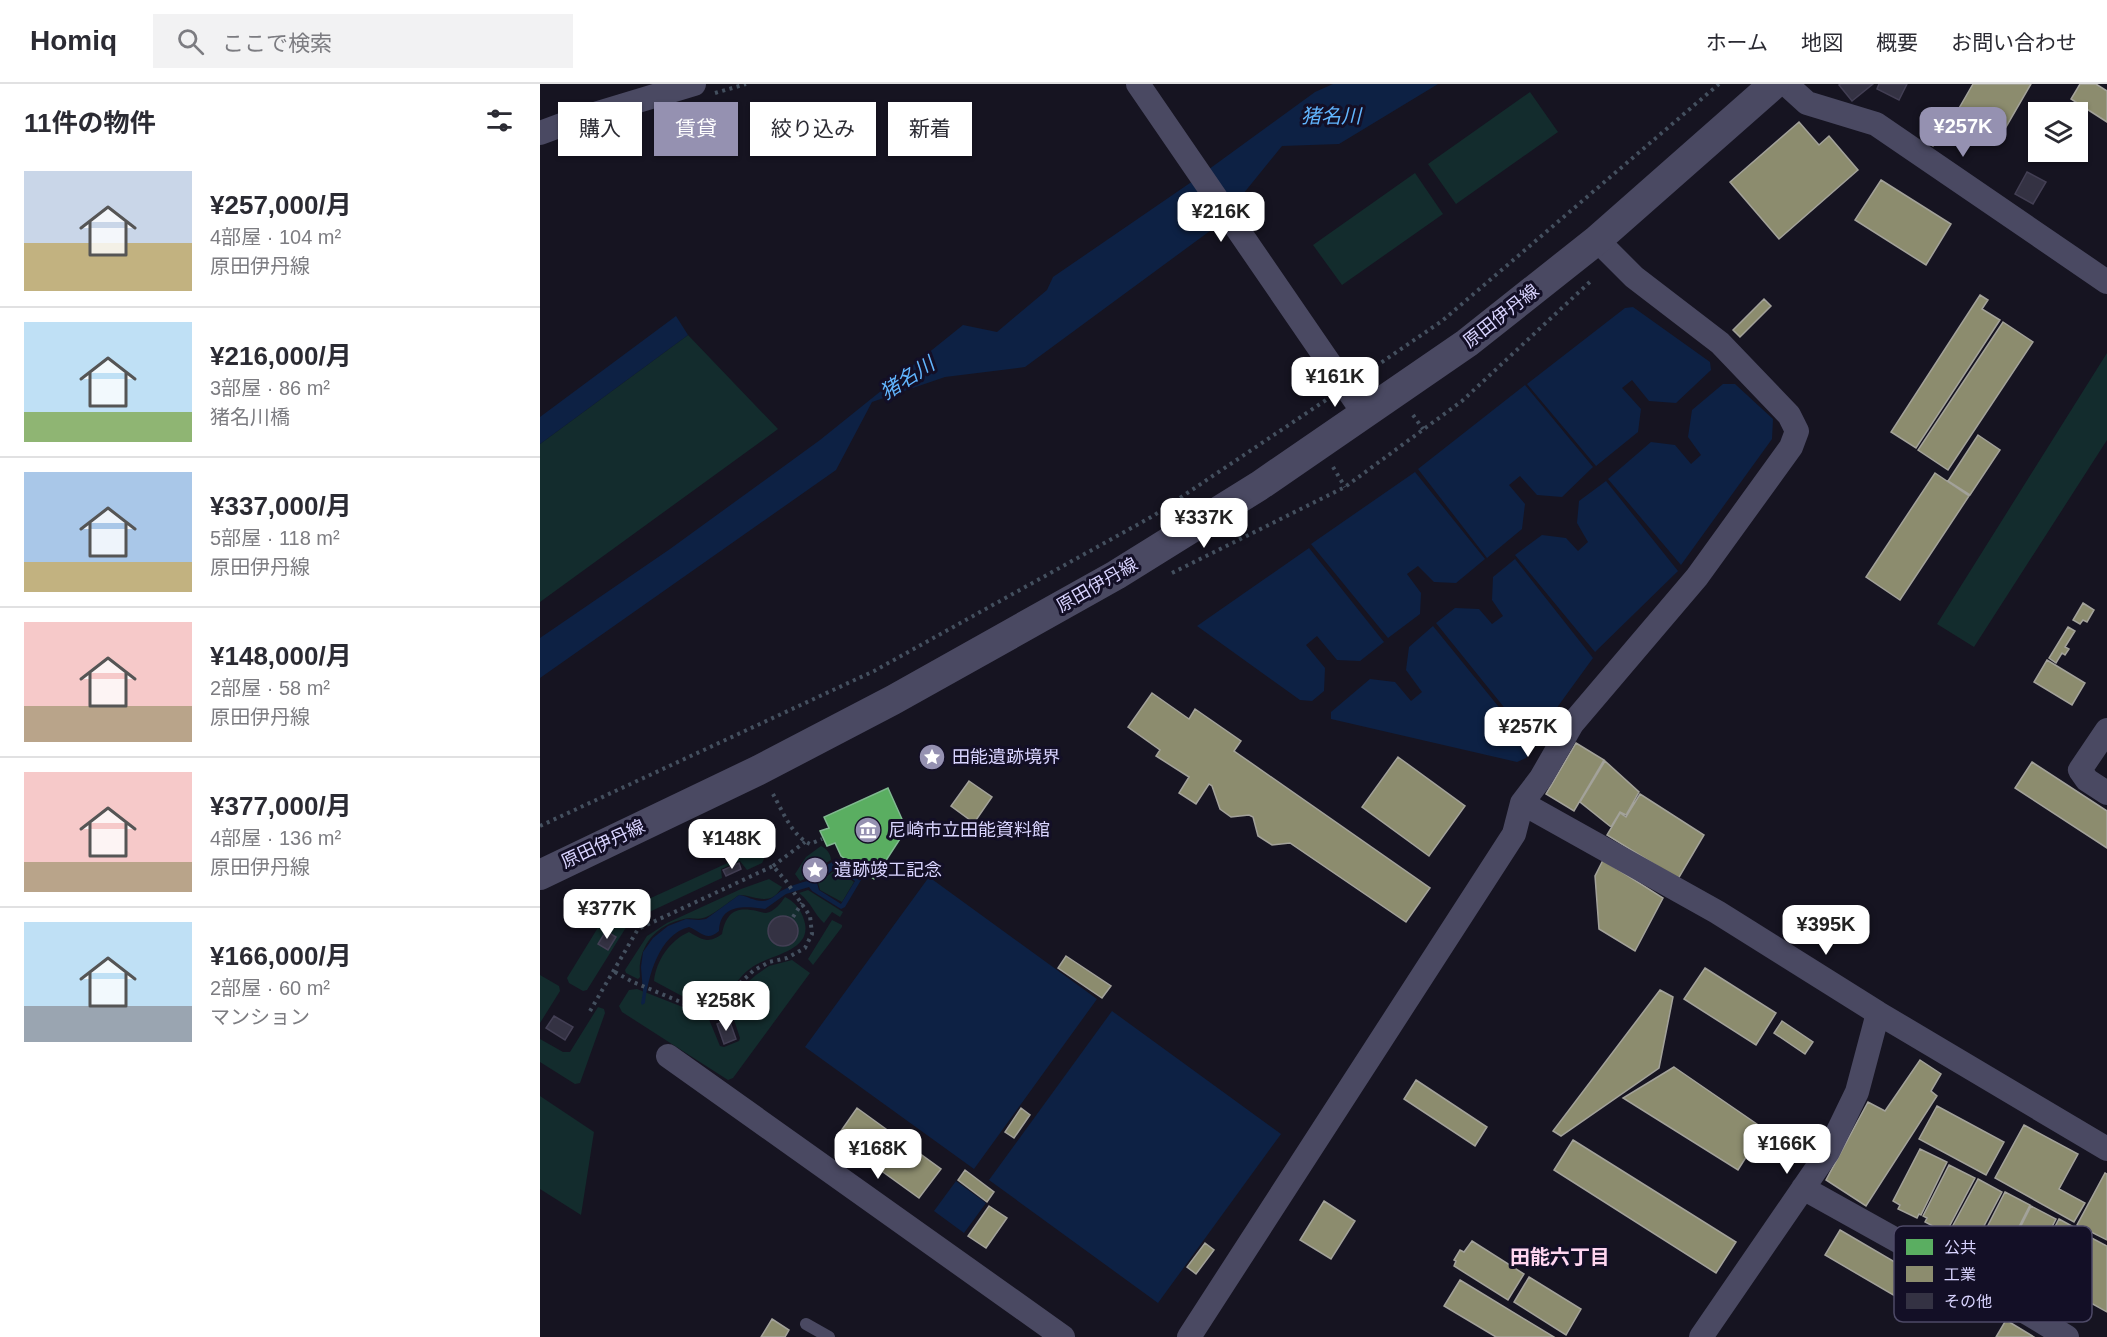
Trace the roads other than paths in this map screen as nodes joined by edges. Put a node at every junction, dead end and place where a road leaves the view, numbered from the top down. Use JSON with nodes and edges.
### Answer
{"nodes":[{"id":1,"x":694,"y":84,"type":"edge"},
{"id":2,"x":1138,"y":84,"type":"edge"},
{"id":3,"x":1774,"y":84,"type":"edge"},
{"id":4,"x":1786,"y":84,"type":"edge"},
{"id":5,"x":540,"y":133,"type":"edge"},
{"id":6,"x":1598,"y":240,"type":"junction"},
{"id":7,"x":2107,"y":282,"type":"edge"},
{"id":8,"x":1365,"y":415,"type":"junction"},
{"id":9,"x":2107,"y":730,"type":"edge"},
{"id":10,"x":2107,"y":793,"type":"edge"},
{"id":11,"x":1522,"y":803,"type":"junction"},
{"id":12,"x":540,"y":875,"type":"edge"},
{"id":13,"x":1878,"y":1013,"type":"junction"},
{"id":14,"x":668,"y":1056,"type":"dead end"},
{"id":15,"x":2107,"y":1149,"type":"edge"},
{"id":16,"x":1803,"y":1188,"type":"junction"},
{"id":17,"x":1894,"y":1239,"type":"edge"},
{"id":18,"x":2042,"y":1322,"type":"edge"},
{"id":19,"x":806,"y":1324,"type":"dead end"},
{"id":20,"x":829,"y":1337,"type":"edge"},
{"id":21,"x":1063,"y":1337,"type":"edge"},
{"id":22,"x":1189,"y":1337,"type":"edge"},
{"id":23,"x":1701,"y":1337,"type":"edge"},
{"id":24,"x":2067,"y":1337,"type":"edge"}],
"edges":[{"from":1,"to":5,"type":"street"},
{"from":2,"to":8,"type":"street"},
{"from":3,"to":6,"type":"street","name":"原田伊丹線"},
{"from":4,"to":7,"type":"street"},
{"from":6,"to":8,"type":"street","name":"原田伊丹線"},
{"from":6,"to":11,"type":"street"},
{"from":8,"to":12,"type":"street","name":"原田伊丹線"},
{"from":9,"to":10,"type":"street"},
{"from":11,"to":13,"type":"street"},
{"from":11,"to":22,"type":"street"},
{"from":13,"to":15,"type":"street"},
{"from":13,"to":16,"type":"street"},
{"from":14,"to":21,"type":"street"},
{"from":16,"to":17,"type":"street"},
{"from":16,"to":23,"type":"street"},
{"from":18,"to":24,"type":"street"},
{"from":19,"to":20,"type":"lane"}]}
